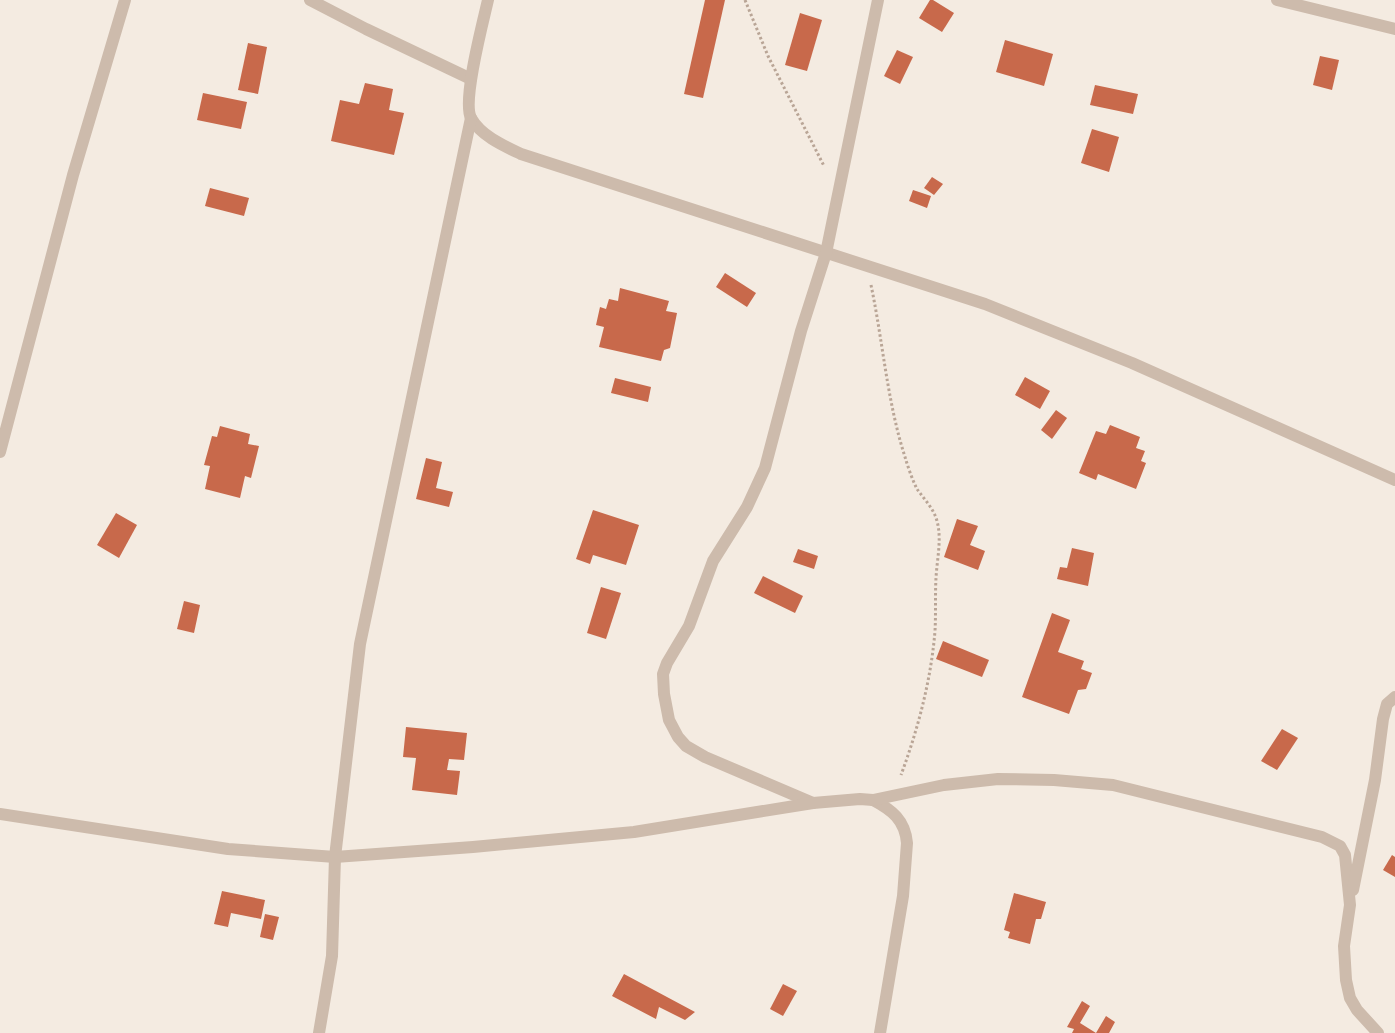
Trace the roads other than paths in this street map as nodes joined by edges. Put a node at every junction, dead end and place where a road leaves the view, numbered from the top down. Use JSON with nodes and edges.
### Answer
{"nodes":[{"id":1,"x":125,"y":0,"type":"edge"},
{"id":2,"x":310,"y":0,"type":"edge"},
{"id":3,"x":488,"y":0,"type":"edge"},
{"id":4,"x":878,"y":0,"type":"edge"},
{"id":5,"x":1277,"y":0,"type":"edge"},
{"id":6,"x":1395,"y":29,"type":"edge"},
{"id":7,"x":471,"y":79,"type":"junction"},
{"id":8,"x":471,"y":118,"type":"junction"},
{"id":9,"x":826,"y":252,"type":"junction"},
{"id":10,"x":0,"y":452,"type":"edge"},
{"id":11,"x":1395,"y":480,"type":"edge"},
{"id":12,"x":1395,"y":697,"type":"edge"},
{"id":13,"x":873,"y":800,"type":"junction"},
{"id":14,"x":813,"y":803,"type":"junction"},
{"id":15,"x":0,"y":814,"type":"edge"},
{"id":16,"x":335,"y":856,"type":"junction"},
{"id":17,"x":1350,"y":905,"type":"junction"},
{"id":18,"x":319,"y":1033,"type":"edge"},
{"id":19,"x":880,"y":1033,"type":"edge"},
{"id":20,"x":1378,"y":1033,"type":"edge"}],
"edges":[{"from":1,"to":10,"type":"street"},
{"from":2,"to":7,"type":"street"},
{"from":3,"to":7,"type":"street"},
{"from":4,"to":9,"type":"street"},
{"from":5,"to":6,"type":"street"},
{"from":7,"to":8,"type":"street"},
{"from":8,"to":9,"type":"street"},
{"from":8,"to":16,"type":"street"},
{"from":9,"to":11,"type":"street"},
{"from":9,"to":14,"type":"street"},
{"from":12,"to":17,"type":"street"},
{"from":13,"to":14,"type":"street"},
{"from":13,"to":17,"type":"street"},
{"from":13,"to":19,"type":"street"},
{"from":14,"to":16,"type":"street"},
{"from":15,"to":16,"type":"street"},
{"from":16,"to":18,"type":"street"},
{"from":17,"to":20,"type":"street"}]}
